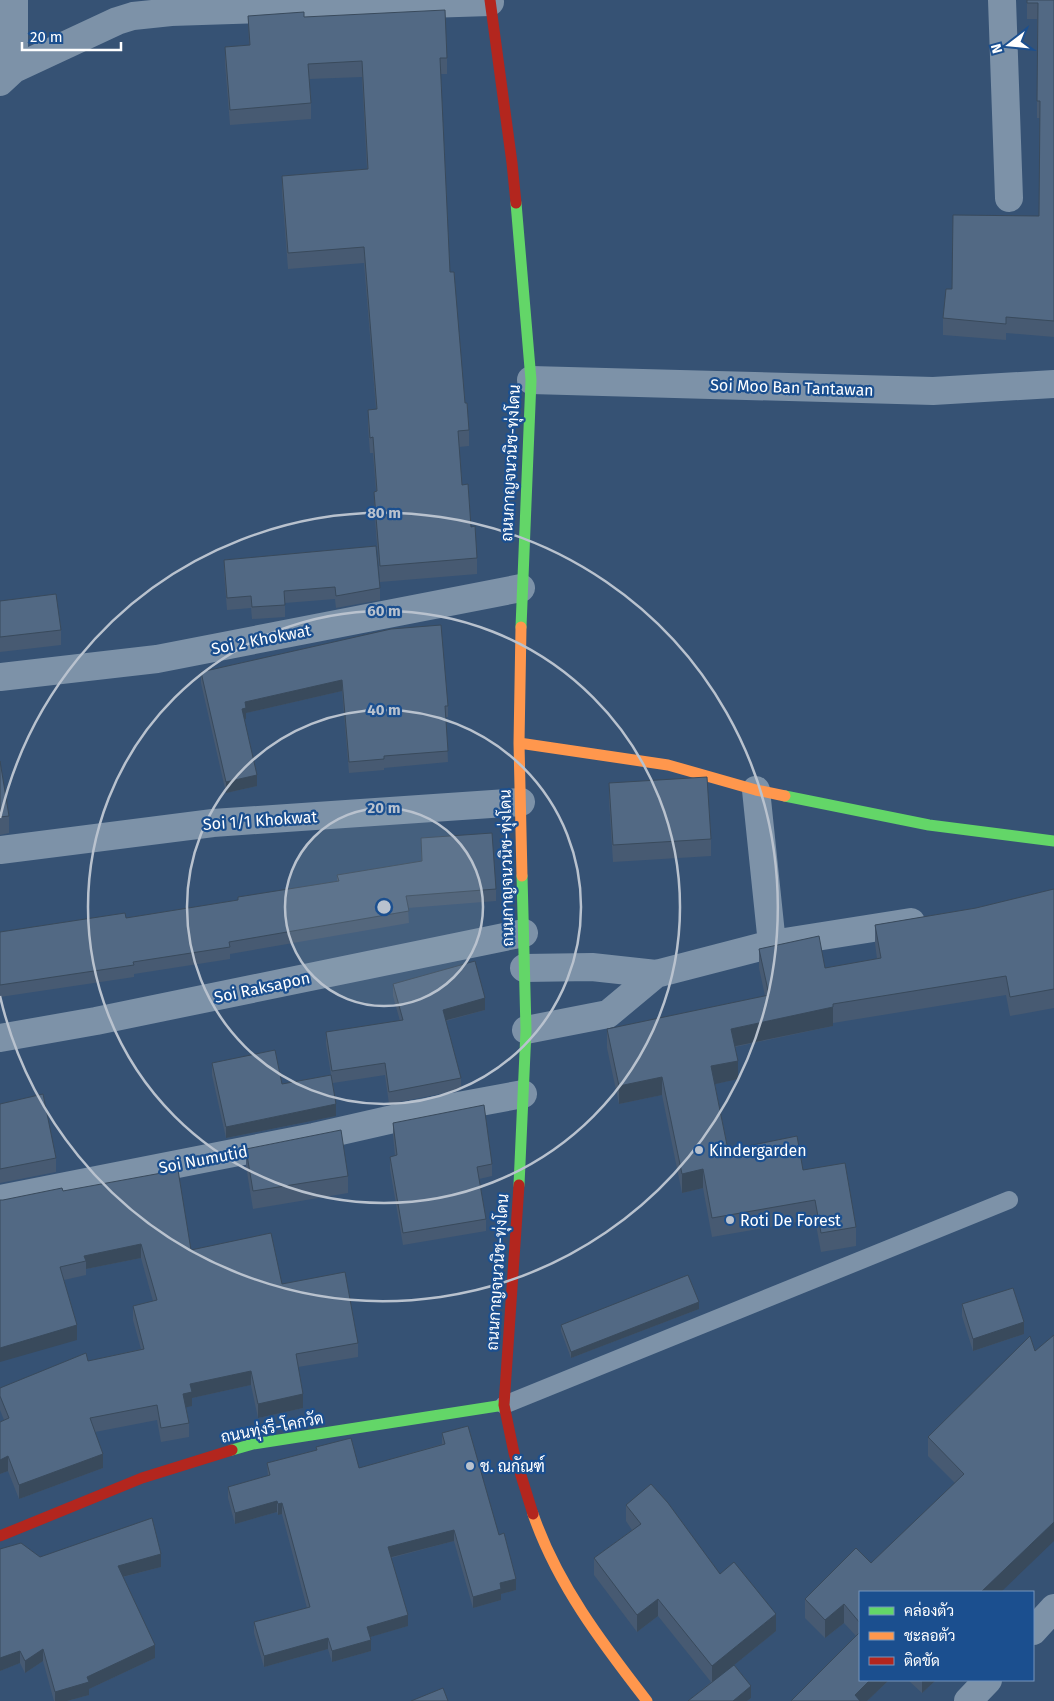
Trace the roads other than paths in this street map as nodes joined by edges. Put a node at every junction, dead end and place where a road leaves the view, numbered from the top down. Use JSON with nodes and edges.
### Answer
{"nodes":[{"id":1,"x":14,"y":0,"type":"edge"},
{"id":2,"x":1002,"y":0,"type":"edge"},
{"id":3,"x":490,"y":1,"type":"edge"},
{"id":4,"x":7,"y":76,"type":"edge"},
{"id":5,"x":1009,"y":198,"type":"dead end"},
{"id":6,"x":531,"y":380,"type":"junction"},
{"id":7,"x":1054,"y":384,"type":"edge"},
{"id":8,"x":521,"y":588,"type":"junction"},
{"id":9,"x":0,"y":677,"type":"edge"},
{"id":10,"x":518,"y":743,"type":"junction"},
{"id":11,"x":756,"y":790,"type":"junction"},
{"id":12,"x":521,"y":802,"type":"junction"},
{"id":13,"x":1054,"y":841,"type":"edge"},
{"id":14,"x":0,"y":850,"type":"edge"},
{"id":15,"x":934,"y":918,"type":"edge"},
{"id":16,"x":524,"y":933,"type":"junction"},
{"id":17,"x":772,"y":944,"type":"junction"},
{"id":18,"x":524,"y":968,"type":"junction"},
{"id":19,"x":656,"y":974,"type":"junction"},
{"id":20,"x":526,"y":1030,"type":"junction"},
{"id":21,"x":0,"y":1038,"type":"edge"},
{"id":22,"x":524,"y":1094,"type":"junction"},
{"id":23,"x":0,"y":1199,"type":"edge"},
{"id":24,"x":1009,"y":1200,"type":"dead end"},
{"id":25,"x":504,"y":1405,"type":"junction"},
{"id":26,"x":0,"y":1536,"type":"edge"},
{"id":27,"x":1054,"y":1608,"type":"edge"},
{"id":28,"x":1034,"y":1630,"type":"edge"},
{"id":29,"x":987,"y":1681,"type":"edge"},
{"id":30,"x":647,"y":1701,"type":"edge"},
{"id":31,"x":968,"y":1701,"type":"edge"}],
"edges":[{"from":1,"to":4,"type":"street"},
{"from":2,"to":5,"type":"street"},
{"from":3,"to":4,"type":"street"},
{"from":3,"to":6,"type":"street","name":"ถนนกาญจนวนิช-ทุ่งโดน"},
{"from":6,"to":7,"type":"street","name":"Soi Moo Ban Tantawan"},
{"from":6,"to":8,"type":"street","name":"ถนนกาญจนวนิช-ทุ่งโดน"},
{"from":8,"to":9,"type":"street","name":"Soi 2 Khokwat"},
{"from":8,"to":10,"type":"street","name":"ถนนกาญจนวนิช-ทุ่งโดน"},
{"from":10,"to":11,"type":"street"},
{"from":10,"to":12,"type":"street","name":"ถนนกาญจนวนิช-ทุ่งโดน"},
{"from":11,"to":13,"type":"street"},
{"from":11,"to":17,"type":"street"},
{"from":12,"to":14,"type":"street","name":"Soi 1/1 Khokwat"},
{"from":12,"to":16,"type":"street","name":"ถนนกาญจนวนิช-ทุ่งโดน"},
{"from":15,"to":17,"type":"street"},
{"from":16,"to":18,"type":"street","name":"ถนนกาญจนวนิช-ทุ่งโดน"},
{"from":16,"to":21,"type":"street","name":"Soi Raksapon"},
{"from":17,"to":19,"type":"street"},
{"from":18,"to":19,"type":"street"},
{"from":18,"to":20,"type":"street","name":"ถนนกาญจนวนิช-ทุ่งโดน"},
{"from":19,"to":20,"type":"street"},
{"from":20,"to":22,"type":"street","name":"ถนนกาญจนวนิช-ทุ่งโดน"},
{"from":22,"to":23,"type":"street","name":"Soi Numutid"},
{"from":22,"to":25,"type":"street","name":"ถนนกาญจนวนิช-ทุ่งโดน"},
{"from":24,"to":25,"type":"lane"},
{"from":25,"to":26,"type":"street","name":"ถนนทุ่งรี-โคกวัด"},
{"from":25,"to":30,"type":"street","name":"ถนนกาญจนวนิช-ทุ่งโดน"},
{"from":27,"to":28,"type":"street"},
{"from":29,"to":31,"type":"street"}]}
